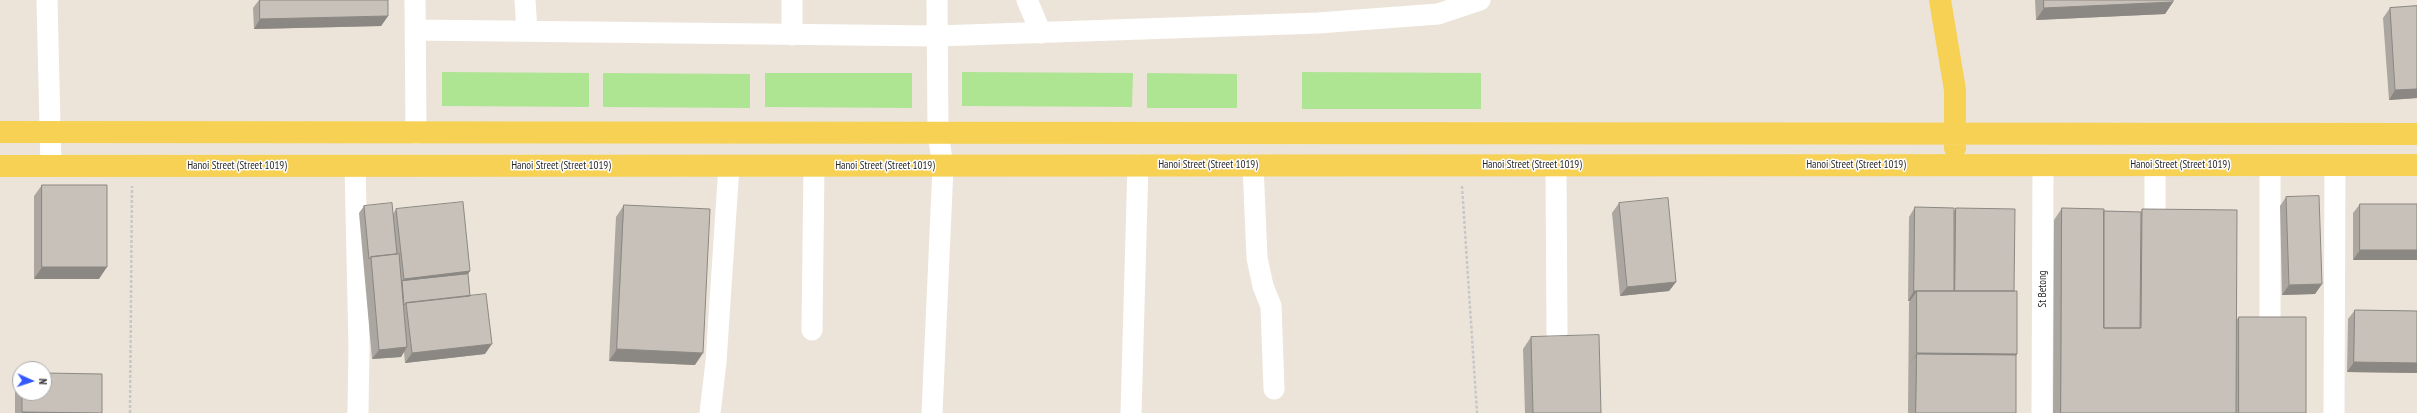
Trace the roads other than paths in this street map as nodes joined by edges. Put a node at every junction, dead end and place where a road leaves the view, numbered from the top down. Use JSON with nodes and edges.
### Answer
{"nodes":[{"id":1,"x":47,"y":0,"type":"edge"},
{"id":2,"x":415,"y":0,"type":"edge"},
{"id":3,"x":526,"y":0,"type":"edge"},
{"id":4,"x":792,"y":0,"type":"edge"},
{"id":5,"x":937,"y":0,"type":"edge"},
{"id":6,"x":1027,"y":0,"type":"edge"},
{"id":7,"x":1480,"y":0,"type":"edge"},
{"id":8,"x":1940,"y":0,"type":"edge"},
{"id":9,"x":415,"y":30,"type":"junction"},
{"id":10,"x":527,"y":31,"type":"junction"},
{"id":11,"x":1041,"y":33,"type":"junction"},
{"id":12,"x":792,"y":35,"type":"junction"},
{"id":13,"x":937,"y":36,"type":"junction"},
{"id":14,"x":0,"y":132,"type":"edge"},
{"id":15,"x":50,"y":132,"type":"junction"},
{"id":16,"x":416,"y":132,"type":"junction"},
{"id":17,"x":938,"y":133,"type":"junction"},
{"id":18,"x":1955,"y":134,"type":"junction"},
{"id":19,"x":2417,"y":134,"type":"edge"},
{"id":20,"x":1138,"y":165,"type":"junction"},
{"id":21,"x":1253,"y":165,"type":"junction"},
{"id":22,"x":1556,"y":165,"type":"junction"},
{"id":23,"x":1955,"y":165,"type":"junction"},
{"id":24,"x":2043,"y":165,"type":"junction"},
{"id":25,"x":2155,"y":165,"type":"junction"},
{"id":26,"x":2270,"y":165,"type":"junction"},
{"id":27,"x":2335,"y":165,"type":"junction"},
{"id":28,"x":2417,"y":165,"type":"edge"},
{"id":29,"x":0,"y":166,"type":"edge"},
{"id":30,"x":51,"y":166,"type":"junction"},
{"id":31,"x":355,"y":166,"type":"junction"},
{"id":32,"x":729,"y":166,"type":"junction"},
{"id":33,"x":814,"y":166,"type":"junction"},
{"id":34,"x":943,"y":167,"type":"junction"},
{"id":35,"x":2155,"y":212,"type":"edge"},
{"id":36,"x":2270,"y":324,"type":"edge"},
{"id":37,"x":812,"y":330,"type":"dead end"},
{"id":38,"x":1557,"y":333,"type":"dead end"},
{"id":39,"x":1274,"y":389,"type":"dead end"},
{"id":40,"x":358,"y":413,"type":"edge"},
{"id":41,"x":710,"y":413,"type":"edge"},
{"id":42,"x":932,"y":413,"type":"edge"},
{"id":43,"x":1131,"y":413,"type":"edge"},
{"id":44,"x":2042,"y":413,"type":"edge"},
{"id":45,"x":2334,"y":413,"type":"edge"}],
"edges":[{"from":1,"to":15,"type":"street"},
{"from":2,"to":9,"type":"street"},
{"from":3,"to":10,"type":"street"},
{"from":4,"to":12,"type":"street"},
{"from":5,"to":13,"type":"street"},
{"from":6,"to":11,"type":"street"},
{"from":7,"to":11,"type":"street"},
{"from":8,"to":18,"type":"main road"},
{"from":9,"to":10,"type":"street"},
{"from":9,"to":16,"type":"street"},
{"from":10,"to":12,"type":"street"},
{"from":11,"to":13,"type":"street"},
{"from":12,"to":13,"type":"street"},
{"from":13,"to":17,"type":"street"},
{"from":14,"to":15,"type":"main road"},
{"from":15,"to":16,"type":"main road"},
{"from":15,"to":30,"type":"street"},
{"from":16,"to":17,"type":"main road"},
{"from":17,"to":18,"type":"main road"},
{"from":17,"to":34,"type":"street"},
{"from":18,"to":19,"type":"main road"},
{"from":18,"to":23,"type":"main road"},
{"from":20,"to":21,"type":"main road","name":"Hanoi Street (Street 1019)"},
{"from":20,"to":34,"type":"main road","name":"Hanoi Street (Street 1019)"},
{"from":20,"to":43,"type":"street"},
{"from":21,"to":22,"type":"main road","name":"Hanoi Street (Street 1019)"},
{"from":21,"to":39,"type":"street"},
{"from":22,"to":23,"type":"main road","name":"Hanoi Street (Street 1019)"},
{"from":22,"to":38,"type":"street"},
{"from":23,"to":24,"type":"main road","name":"Hanoi Street (Street 1019)"},
{"from":24,"to":25,"type":"main road","name":"Hanoi Street (Street 1019)"},
{"from":24,"to":44,"type":"street","name":"St Betong"},
{"from":25,"to":26,"type":"main road","name":"Hanoi Street (Street 1019)"},
{"from":25,"to":35,"type":"street"},
{"from":26,"to":27,"type":"main road","name":"Hanoi Street (Street 1019)"},
{"from":26,"to":36,"type":"street"},
{"from":27,"to":28,"type":"main road","name":"Hanoi Street (Street 1019)"},
{"from":27,"to":45,"type":"street"},
{"from":29,"to":30,"type":"main road","name":"Hanoi Street (Street 1019)"},
{"from":30,"to":31,"type":"main road","name":"Hanoi Street (Street 1019)"},
{"from":31,"to":32,"type":"main road","name":"Hanoi Street (Street 1019)"},
{"from":31,"to":40,"type":"street"},
{"from":32,"to":33,"type":"main road","name":"Hanoi Street (Street 1019)"},
{"from":32,"to":41,"type":"street"},
{"from":33,"to":34,"type":"main road","name":"Hanoi Street (Street 1019)"},
{"from":33,"to":37,"type":"street"},
{"from":34,"to":42,"type":"street"}]}
